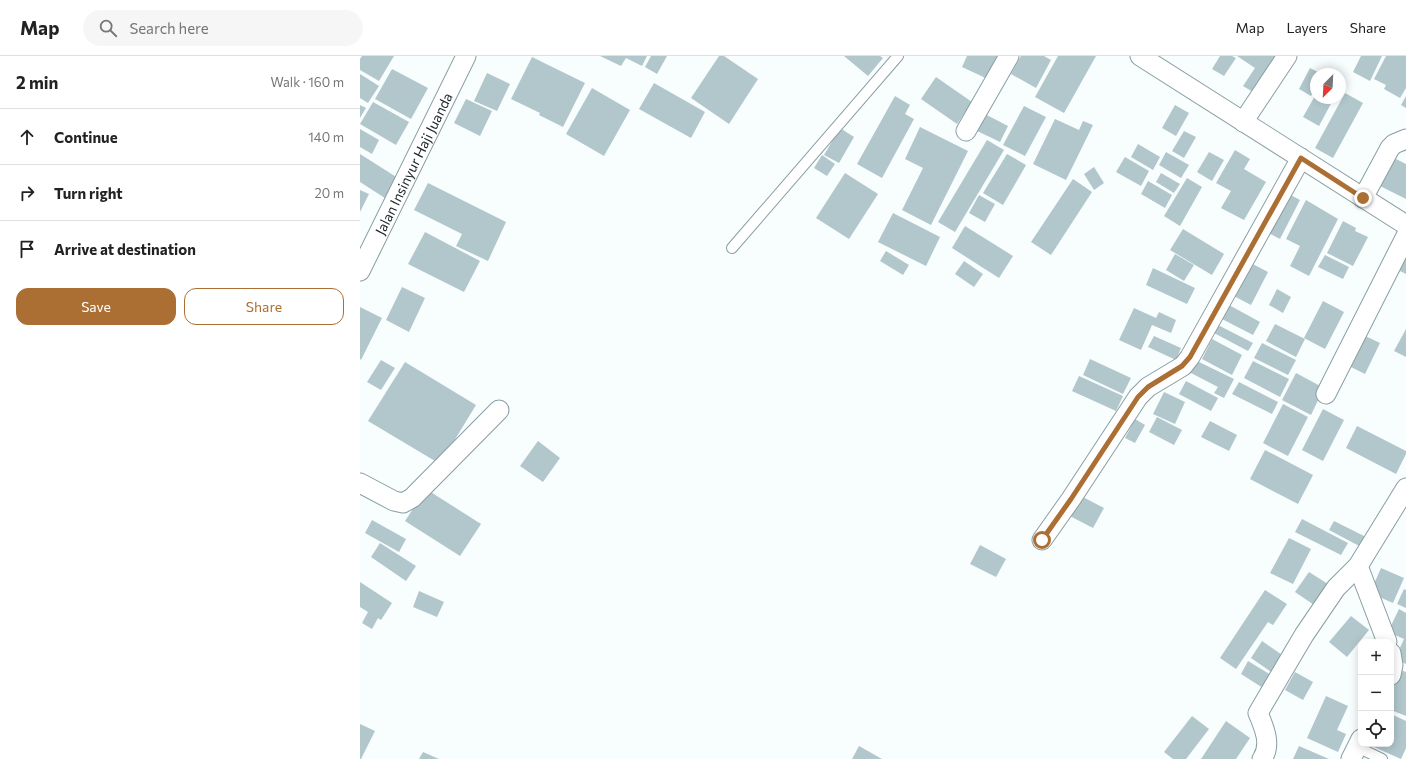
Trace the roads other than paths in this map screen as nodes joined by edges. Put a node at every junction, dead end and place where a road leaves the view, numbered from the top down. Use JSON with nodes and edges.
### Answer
{"nodes":[{"id":1,"x":466,"y":56,"type":"edge"},
{"id":2,"x":898,"y":56,"type":"edge"},
{"id":3,"x":1009,"y":56,"type":"edge"},
{"id":4,"x":1140,"y":56,"type":"edge"},
{"id":5,"x":1287,"y":56,"type":"edge"},
{"id":6,"x":1243,"y":122,"type":"junction"},
{"id":7,"x":966,"y":131,"type":"dead end"},
{"id":8,"x":1406,"y":139,"type":"edge"},
{"id":9,"x":1301,"y":158,"type":"junction"},
{"id":10,"x":1363,"y":198,"type":"junction"},
{"id":11,"x":1406,"y":225,"type":"edge"},
{"id":12,"x":1406,"y":236,"type":"edge"},
{"id":13,"x":732,"y":248,"type":"dead end"},
{"id":14,"x":360,"y":270,"type":"edge"},
{"id":15,"x":1326,"y":394,"type":"dead end"},
{"id":16,"x":499,"y":410,"type":"dead end"},
{"id":17,"x":360,"y":483,"type":"edge"},
{"id":18,"x":1406,"y":488,"type":"edge"},
{"id":19,"x":1042,"y":540,"type":"dead end"},
{"id":20,"x":1358,"y":566,"type":"junction"},
{"id":21,"x":1386,"y":639,"type":"edge"},
{"id":22,"x":1356,"y":748,"type":"edge"},
{"id":23,"x":1262,"y":759,"type":"edge"},
{"id":24,"x":1382,"y":759,"type":"edge"}],
"edges":[{"from":1,"to":14,"type":"street","name":"Jalan Insinyur Haji Juanda"},
{"from":2,"to":13,"type":"lane"},
{"from":3,"to":7,"type":"street"},
{"from":4,"to":6,"type":"street"},
{"from":5,"to":6,"type":"street"},
{"from":6,"to":9,"type":"street"},
{"from":8,"to":10,"type":"street"},
{"from":9,"to":10,"type":"street"},
{"from":9,"to":19,"type":"street"},
{"from":10,"to":11,"type":"street"},
{"from":12,"to":15,"type":"street"},
{"from":16,"to":17,"type":"street"},
{"from":18,"to":20,"type":"street"},
{"from":20,"to":21,"type":"street"},
{"from":20,"to":23,"type":"street"},
{"from":22,"to":24,"type":"lane"}]}
